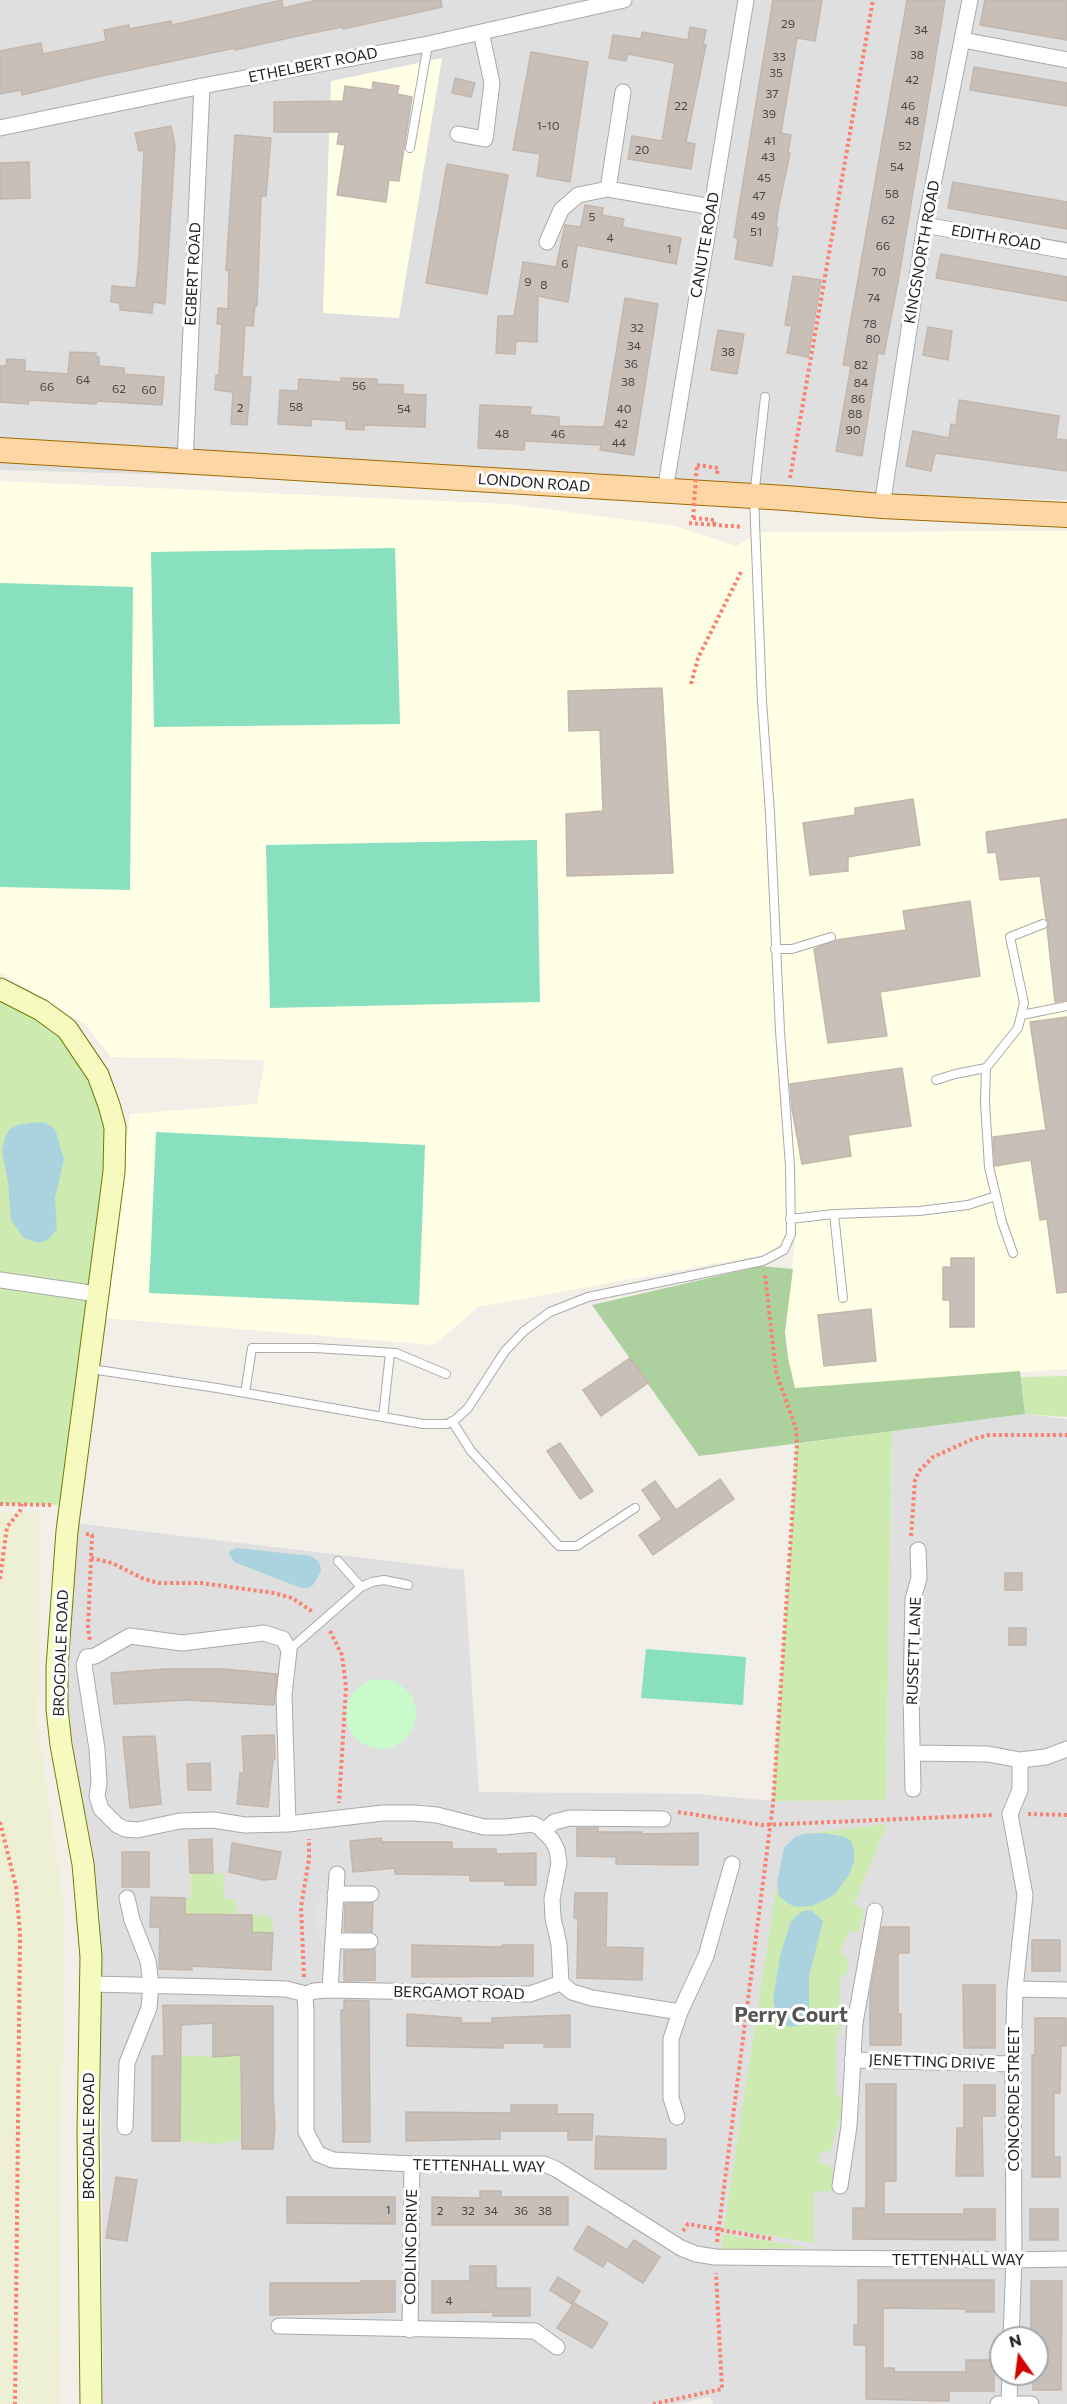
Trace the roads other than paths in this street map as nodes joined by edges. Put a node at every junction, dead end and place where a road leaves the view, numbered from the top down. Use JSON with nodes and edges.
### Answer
{"nodes":[{"id":1,"x":624,"y":0,"type":"edge"},
{"id":2,"x":746,"y":0,"type":"edge"},
{"id":3,"x":970,"y":0,"type":"edge"},
{"id":4,"x":481,"y":32,"type":"junction"},
{"id":5,"x":963,"y":40,"type":"junction"},
{"id":6,"x":428,"y":44,"type":"junction"},
{"id":7,"x":1067,"y":60,"type":"edge"},
{"id":8,"x":202,"y":86,"type":"junction"},
{"id":9,"x":623,"y":92,"type":"dead end"},
{"id":10,"x":0,"y":128,"type":"edge"},
{"id":11,"x":458,"y":134,"type":"dead end"},
{"id":12,"x":410,"y":147,"type":"dead end"},
{"id":13,"x":608,"y":189,"type":"junction"},
{"id":14,"x":712,"y":207,"type":"junction"},
{"id":15,"x":926,"y":225,"type":"junction"},
{"id":16,"x":547,"y":242,"type":"dead end"},
{"id":17,"x":1067,"y":251,"type":"edge"},
{"id":18,"x":765,"y":397,"type":"dead end"},
{"id":19,"x":0,"y":450,"type":"edge"},
{"id":20,"x":184,"y":462,"type":"junction"},
{"id":21,"x":665,"y":491,"type":"junction"},
{"id":22,"x":754,"y":497,"type":"junction"},
{"id":23,"x":882,"y":506,"type":"junction"},
{"id":24,"x":1067,"y":515,"type":"edge"},
{"id":25,"x":1043,"y":924,"type":"dead end"},
{"id":26,"x":831,"y":937,"type":"dead end"},
{"id":27,"x":775,"y":949,"type":"junction"},
{"id":28,"x":0,"y":989,"type":"edge"},
{"id":29,"x":1067,"y":1006,"type":"edge"},
{"id":30,"x":1022,"y":1015,"type":"junction"},
{"id":31,"x":986,"y":1068,"type":"junction"},
{"id":32,"x":936,"y":1080,"type":"dead end"},
{"id":33,"x":996,"y":1196,"type":"junction"},
{"id":34,"x":834,"y":1214,"type":"junction"},
{"id":35,"x":789,"y":1219,"type":"junction"},
{"id":36,"x":1013,"y":1253,"type":"dead end"},
{"id":37,"x":0,"y":1280,"type":"edge"},
{"id":38,"x":97,"y":1294,"type":"junction"},
{"id":39,"x":843,"y":1298,"type":"dead end"},
{"id":40,"x":390,"y":1353,"type":"junction"},
{"id":41,"x":90,"y":1369,"type":"junction"},
{"id":42,"x":446,"y":1374,"type":"dead end"},
{"id":43,"x":245,"y":1393,"type":"junction"},
{"id":44,"x":383,"y":1417,"type":"junction"},
{"id":45,"x":452,"y":1421,"type":"junction"},
{"id":46,"x":635,"y":1508,"type":"dead end"},
{"id":47,"x":918,"y":1550,"type":"dead end"},
{"id":48,"x":338,"y":1561,"type":"dead end"},
{"id":49,"x":408,"y":1585,"type":"dead end"},
{"id":50,"x":361,"y":1587,"type":"junction"},
{"id":51,"x":289,"y":1650,"type":"junction"},
{"id":52,"x":1067,"y":1749,"type":"edge"},
{"id":53,"x":913,"y":1753,"type":"junction"},
{"id":54,"x":1020,"y":1760,"type":"junction"},
{"id":55,"x":913,"y":1789,"type":"dead end"},
{"id":56,"x":663,"y":1819,"type":"dead end"},
{"id":57,"x":288,"y":1824,"type":"junction"},
{"id":58,"x":544,"y":1831,"type":"junction"},
{"id":59,"x":732,"y":1864,"type":"dead end"},
{"id":60,"x":337,"y":1874,"type":"dead end"},
{"id":61,"x":335,"y":1894,"type":"junction"},
{"id":62,"x":371,"y":1894,"type":"dead end"},
{"id":63,"x":127,"y":1898,"type":"dead end"},
{"id":64,"x":875,"y":1911,"type":"dead end"},
{"id":65,"x":333,"y":1941,"type":"junction"},
{"id":66,"x":370,"y":1941,"type":"dead end"},
{"id":67,"x":561,"y":1983,"type":"junction"},
{"id":68,"x":91,"y":1984,"type":"junction"},
{"id":69,"x":151,"y":1984,"type":"junction"},
{"id":70,"x":1015,"y":1989,"type":"junction"},
{"id":71,"x":330,"y":1990,"type":"junction"},
{"id":72,"x":1067,"y":1990,"type":"edge"},
{"id":73,"x":303,"y":1994,"type":"junction"},
{"id":74,"x":680,"y":2012,"type":"junction"},
{"id":75,"x":852,"y":2060,"type":"junction"},
{"id":76,"x":1012,"y":2064,"type":"junction"},
{"id":77,"x":677,"y":2117,"type":"dead end"},
{"id":78,"x":125,"y":2127,"type":"dead end"},
{"id":79,"x":412,"y":2164,"type":"junction"},
{"id":80,"x":840,"y":2186,"type":"dead end"},
{"id":81,"x":1067,"y":2259,"type":"edge"},
{"id":82,"x":1014,"y":2260,"type":"junction"},
{"id":83,"x":279,"y":2326,"type":"dead end"},
{"id":84,"x":1011,"y":2326,"type":"edge"},
{"id":85,"x":410,"y":2330,"type":"junction"},
{"id":86,"x":557,"y":2347,"type":"dead end"},
{"id":87,"x":1010,"y":2386,"type":"edge"},
{"id":88,"x":1009,"y":2403,"type":"edge"},
{"id":89,"x":91,"y":2404,"type":"edge"},
{"id":90,"x":998,"y":2404,"type":"edge"},
{"id":91,"x":1031,"y":2404,"type":"edge"}],
"edges":[{"from":1,"to":4,"type":"street","name":"ETHELBERT ROAD"},
{"from":2,"to":14,"type":"street","name":"CANUTE ROAD"},
{"from":3,"to":5,"type":"street","name":"KINGSNORTH ROAD"},
{"from":4,"to":6,"type":"street","name":"ETHELBERT ROAD"},
{"from":4,"to":11,"type":"street"},
{"from":5,"to":7,"type":"street"},
{"from":5,"to":15,"type":"street","name":"KINGSNORTH ROAD"},
{"from":6,"to":8,"type":"street","name":"ETHELBERT ROAD"},
{"from":6,"to":12,"type":"lane"},
{"from":8,"to":10,"type":"street","name":"ETHELBERT ROAD"},
{"from":8,"to":20,"type":"street","name":"EGBERT ROAD"},
{"from":9,"to":13,"type":"street"},
{"from":13,"to":14,"type":"street"},
{"from":13,"to":16,"type":"street"},
{"from":14,"to":21,"type":"street","name":"CANUTE ROAD"},
{"from":15,"to":17,"type":"street","name":"EDITH ROAD"},
{"from":15,"to":23,"type":"street","name":"KINGSNORTH ROAD"},
{"from":18,"to":22,"type":"lane"},
{"from":19,"to":20,"type":"main road","name":"LONDON ROAD"},
{"from":20,"to":21,"type":"main road","name":"LONDON ROAD"},
{"from":21,"to":22,"type":"main road","name":"LONDON ROAD"},
{"from":22,"to":23,"type":"main road","name":"LONDON ROAD"},
{"from":22,"to":27,"type":"lane"},
{"from":23,"to":24,"type":"main road","name":"LONDON ROAD"},
{"from":25,"to":30,"type":"lane"},
{"from":26,"to":27,"type":"lane"},
{"from":27,"to":35,"type":"lane"},
{"from":28,"to":38,"type":"street","name":"BROGDALE ROAD"},
{"from":29,"to":30,"type":"lane"},
{"from":30,"to":31,"type":"lane"},
{"from":31,"to":32,"type":"lane"},
{"from":31,"to":33,"type":"lane"},
{"from":33,"to":34,"type":"lane"},
{"from":33,"to":36,"type":"lane"},
{"from":34,"to":35,"type":"lane"},
{"from":34,"to":39,"type":"lane"},
{"from":35,"to":45,"type":"lane"},
{"from":37,"to":38,"type":"street"},
{"from":38,"to":41,"type":"street","name":"BROGDALE ROAD"},
{"from":40,"to":42,"type":"lane"},
{"from":40,"to":43,"type":"lane"},
{"from":40,"to":44,"type":"lane"},
{"from":41,"to":43,"type":"lane"},
{"from":41,"to":68,"type":"street","name":"BROGDALE ROAD"},
{"from":43,"to":44,"type":"lane"},
{"from":44,"to":45,"type":"lane"},
{"from":45,"to":46,"type":"lane"},
{"from":47,"to":53,"type":"street","name":"RUSSETT LANE"},
{"from":48,"to":50,"type":"lane"},
{"from":49,"to":50,"type":"lane"},
{"from":50,"to":51,"type":"lane"},
{"from":51,"to":57,"type":"street"},
{"from":51,"to":57,"type":"street"},
{"from":52,"to":54,"type":"street"},
{"from":53,"to":54,"type":"street"},
{"from":53,"to":55,"type":"street","name":"RUSSETT LANE"},
{"from":54,"to":70,"type":"street"},
{"from":56,"to":58,"type":"street"},
{"from":57,"to":58,"type":"street"},
{"from":58,"to":67,"type":"street"},
{"from":59,"to":74,"type":"street"},
{"from":60,"to":61,"type":"street"},
{"from":61,"to":62,"type":"street"},
{"from":61,"to":65,"type":"street"},
{"from":63,"to":69,"type":"street"},
{"from":64,"to":75,"type":"street","name":"JENETTING DRIVE"},
{"from":65,"to":66,"type":"street"},
{"from":65,"to":71,"type":"street"},
{"from":67,"to":71,"type":"street","name":"BERGAMOT ROAD"},
{"from":67,"to":74,"type":"street"},
{"from":68,"to":69,"type":"street"},
{"from":68,"to":89,"type":"street","name":"BROGDALE ROAD"},
{"from":69,"to":73,"type":"street"},
{"from":69,"to":78,"type":"street"},
{"from":70,"to":72,"type":"street"},
{"from":70,"to":76,"type":"street","name":"CONCORDE STREET"},
{"from":71,"to":73,"type":"street","name":"BERGAMOT ROAD"},
{"from":73,"to":79,"type":"street","name":"TETTENHALL WAY"},
{"from":74,"to":77,"type":"street"},
{"from":75,"to":76,"type":"street","name":"JENETTING DRIVE"},
{"from":75,"to":80,"type":"street","name":"JENETTING DRIVE"},
{"from":76,"to":82,"type":"street","name":"CONCORDE STREET"},
{"from":79,"to":82,"type":"street","name":"TETTENHALL WAY"},
{"from":79,"to":85,"type":"street","name":"CODLING DRIVE"},
{"from":81,"to":82,"type":"street","name":"TETTENHALL WAY"},
{"from":82,"to":84,"type":"street"},
{"from":83,"to":85,"type":"street"},
{"from":85,"to":86,"type":"street"},
{"from":87,"to":88,"type":"street"},
{"from":88,"to":90,"type":"street"},
{"from":88,"to":91,"type":"street"}]}
